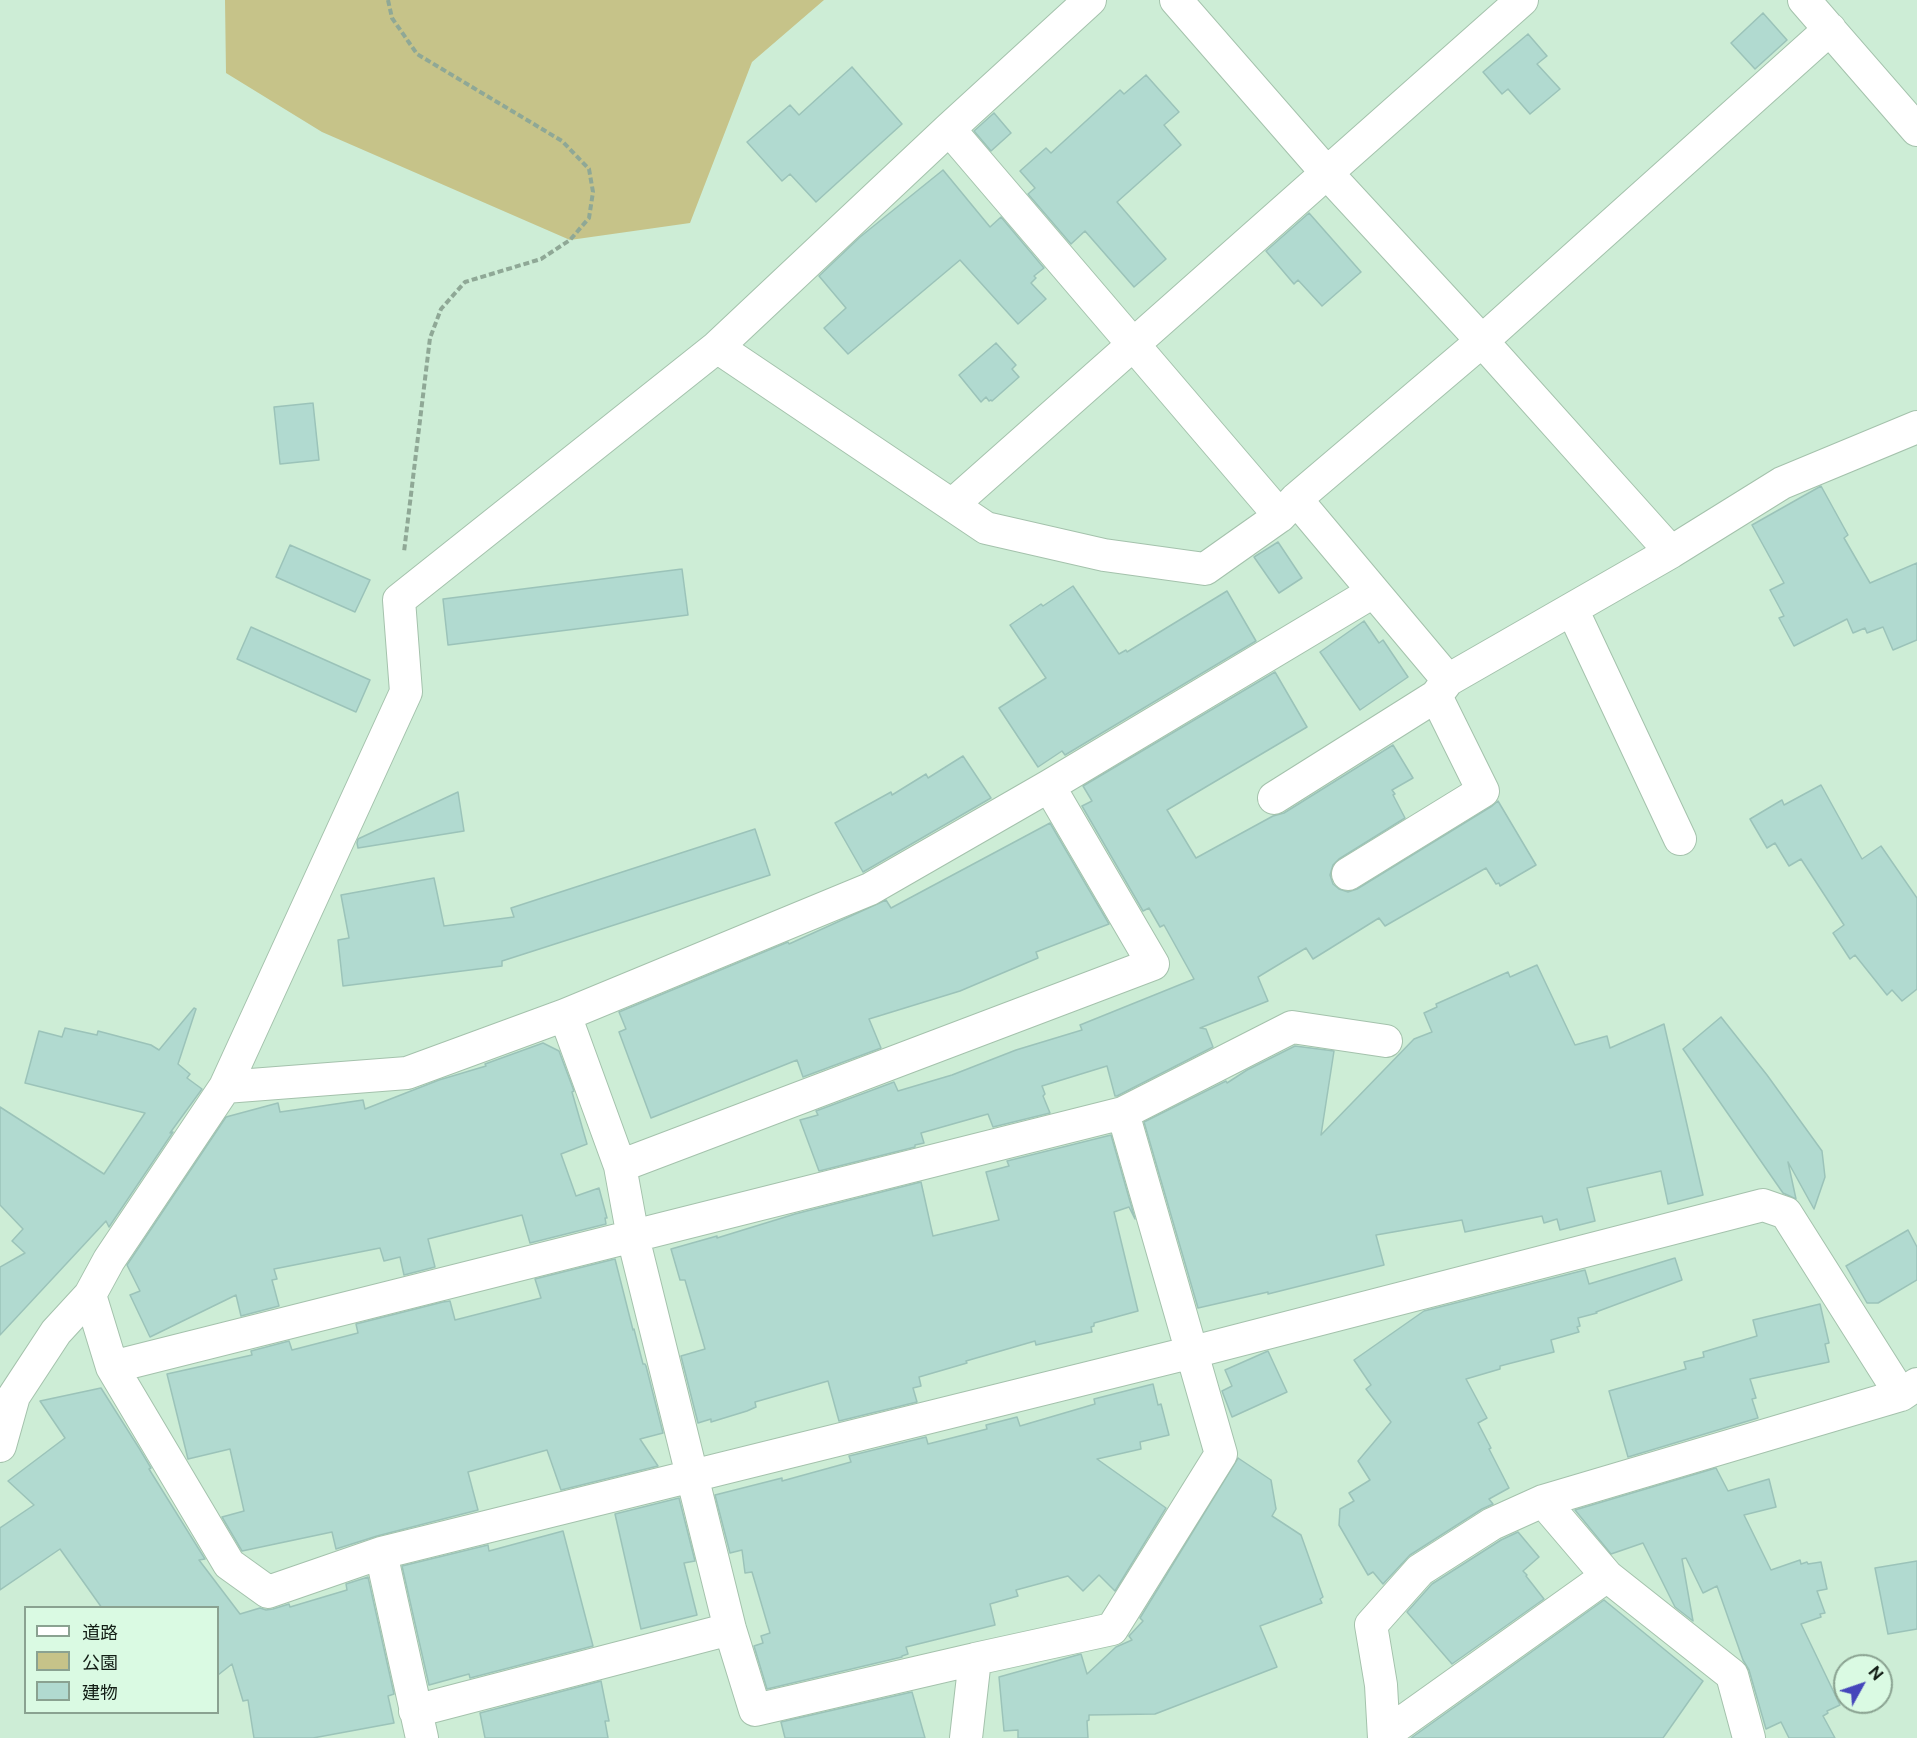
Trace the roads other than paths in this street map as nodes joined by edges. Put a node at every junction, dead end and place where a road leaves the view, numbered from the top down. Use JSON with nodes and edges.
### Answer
{"nodes":[{"id":1,"x":1090,"y":0,"type":"edge"},
{"id":2,"x":1176,"y":0,"type":"edge"},
{"id":3,"x":1522,"y":0,"type":"edge"},
{"id":4,"x":1804,"y":0,"type":"edge"},
{"id":5,"x":1830,"y":29,"type":"junction"},
{"id":6,"x":949,"y":129,"type":"junction"},
{"id":7,"x":1917,"y":130,"type":"edge"},
{"id":8,"x":1326,"y":172,"type":"junction"},
{"id":9,"x":1482,"y":341,"type":"junction"},
{"id":10,"x":1133,"y":344,"type":"junction"},
{"id":11,"x":717,"y":347,"type":"junction"},
{"id":12,"x":1917,"y":427,"type":"edge"},
{"id":13,"x":952,"y":505,"type":"junction"},
{"id":14,"x":1288,"y":507,"type":"junction"},
{"id":15,"x":1671,"y":552,"type":"junction"},
{"id":16,"x":1373,"y":592,"type":"junction"},
{"id":17,"x":1572,"y":609,"type":"junction"},
{"id":18,"x":1442,"y":688,"type":"junction"},
{"id":19,"x":1049,"y":786,"type":"junction"},
{"id":20,"x":1274,"y":798,"type":"dead end"},
{"id":21,"x":1680,"y":839,"type":"dead end"},
{"id":22,"x":1348,"y":874,"type":"dead end"},
{"id":23,"x":565,"y":1015,"type":"junction"},
{"id":24,"x":1386,"y":1041,"type":"dead end"},
{"id":25,"x":225,"y":1087,"type":"junction"},
{"id":26,"x":1123,"y":1113,"type":"junction"},
{"id":27,"x":620,"y":1166,"type":"junction"},
{"id":28,"x":633,"y":1237,"type":"junction"},
{"id":29,"x":90,"y":1295,"type":"junction"},
{"id":30,"x":1193,"y":1353,"type":"junction"},
{"id":31,"x":112,"y":1367,"type":"junction"},
{"id":32,"x":1909,"y":1389,"type":"edge"},
{"id":33,"x":0,"y":1446,"type":"edge"},
{"id":34,"x":693,"y":1475,"type":"junction"},
{"id":35,"x":1542,"y":1501,"type":"junction"},
{"id":36,"x":381,"y":1553,"type":"junction"},
{"id":37,"x":1607,"y":1576,"type":"junction"},
{"id":38,"x":730,"y":1629,"type":"junction"},
{"id":39,"x":975,"y":1659,"type":"junction"},
{"id":40,"x":419,"y":1725,"type":"edge"},
{"id":41,"x":1384,"y":1737,"type":"edge"},
{"id":42,"x":966,"y":1738,"type":"edge"},
{"id":43,"x":1749,"y":1738,"type":"edge"}],
"edges":[{"from":1,"to":6,"type":"street"},
{"from":2,"to":8,"type":"street"},
{"from":3,"to":8,"type":"street"},
{"from":4,"to":5,"type":"street"},
{"from":5,"to":7,"type":"street"},
{"from":5,"to":9,"type":"street"},
{"from":6,"to":10,"type":"street"},
{"from":6,"to":11,"type":"street"},
{"from":8,"to":9,"type":"street"},
{"from":8,"to":10,"type":"street"},
{"from":9,"to":14,"type":"street"},
{"from":9,"to":15,"type":"street"},
{"from":10,"to":13,"type":"street"},
{"from":10,"to":14,"type":"street"},
{"from":11,"to":13,"type":"street"},
{"from":11,"to":25,"type":"street"},
{"from":12,"to":15,"type":"street"},
{"from":13,"to":14,"type":"street"},
{"from":14,"to":16,"type":"street"},
{"from":15,"to":17,"type":"street"},
{"from":16,"to":18,"type":"street"},
{"from":16,"to":19,"type":"street"},
{"from":17,"to":18,"type":"street"},
{"from":17,"to":21,"type":"street"},
{"from":18,"to":20,"type":"street"},
{"from":18,"to":22,"type":"street"},
{"from":19,"to":23,"type":"street"},
{"from":19,"to":27,"type":"street"},
{"from":23,"to":25,"type":"street"},
{"from":23,"to":27,"type":"street"},
{"from":24,"to":26,"type":"street"},
{"from":25,"to":29,"type":"street"},
{"from":26,"to":28,"type":"street"},
{"from":26,"to":30,"type":"street"},
{"from":27,"to":28,"type":"street"},
{"from":28,"to":31,"type":"street"},
{"from":28,"to":34,"type":"street"},
{"from":29,"to":31,"type":"street"},
{"from":29,"to":33,"type":"street"},
{"from":30,"to":32,"type":"street"},
{"from":30,"to":34,"type":"street"},
{"from":30,"to":39,"type":"street"},
{"from":31,"to":36,"type":"street"},
{"from":32,"to":35,"type":"street"},
{"from":34,"to":36,"type":"street"},
{"from":34,"to":38,"type":"street"},
{"from":35,"to":37,"type":"street"},
{"from":35,"to":41,"type":"street"},
{"from":36,"to":40,"type":"street"},
{"from":37,"to":41,"type":"street"},
{"from":37,"to":43,"type":"street"},
{"from":38,"to":39,"type":"street"},
{"from":38,"to":40,"type":"street"},
{"from":39,"to":42,"type":"street"}]}
